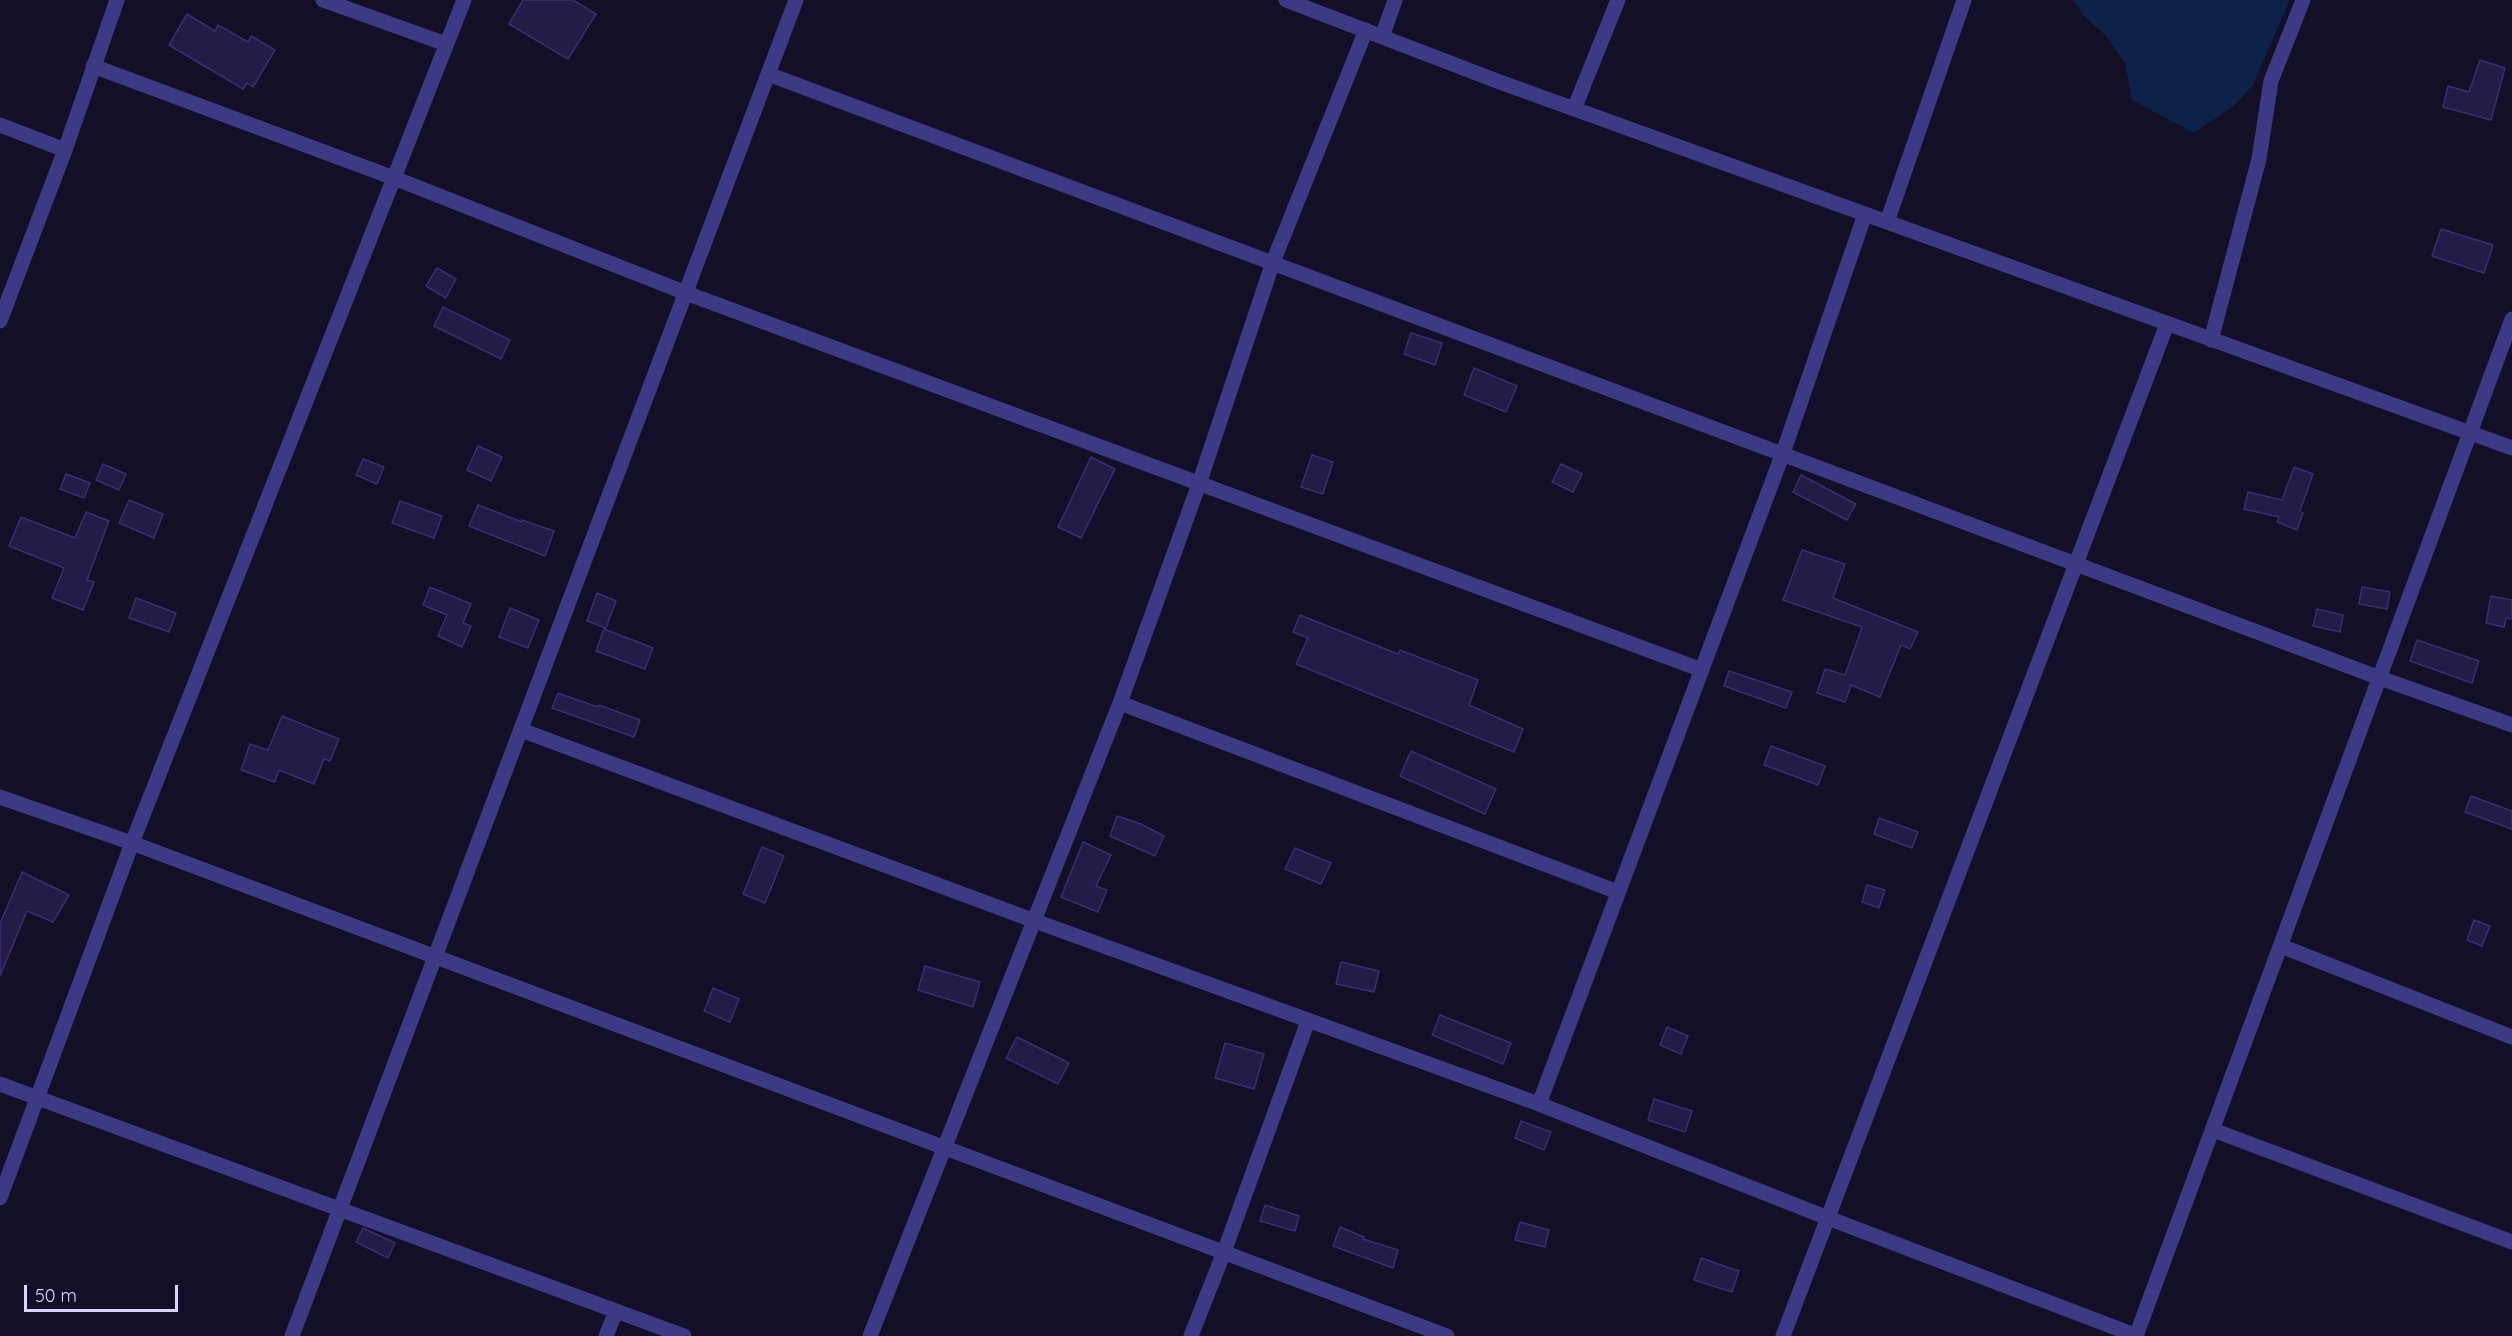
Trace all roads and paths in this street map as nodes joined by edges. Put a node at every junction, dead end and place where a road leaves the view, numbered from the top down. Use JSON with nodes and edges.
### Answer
{"nodes":[{"id":1,"x":117,"y":0,"type":"edge"},
{"id":2,"x":323,"y":0,"type":"edge"},
{"id":3,"x":464,"y":0,"type":"edge"},
{"id":4,"x":796,"y":0,"type":"edge"},
{"id":5,"x":1287,"y":0,"type":"edge"},
{"id":6,"x":1395,"y":0,"type":"edge"},
{"id":7,"x":1618,"y":0,"type":"edge"},
{"id":8,"x":1964,"y":0,"type":"edge"},
{"id":9,"x":2303,"y":0,"type":"edge"},
{"id":10,"x":1366,"y":30,"type":"junction"},
{"id":11,"x":1382,"y":37,"type":"junction"},
{"id":12,"x":446,"y":44,"type":"junction"},
{"id":13,"x":93,"y":66,"type":"junction"},
{"id":14,"x":768,"y":74,"type":"junction"},
{"id":15,"x":1574,"y":109,"type":"junction"},
{"id":16,"x":0,"y":124,"type":"edge"},
{"id":17,"x":65,"y":150,"type":"junction"},
{"id":18,"x":394,"y":178,"type":"junction"},
{"id":19,"x":1865,"y":214,"type":"junction"},
{"id":20,"x":1887,"y":222,"type":"junction"},
{"id":21,"x":1273,"y":262,"type":"junction"},
{"id":22,"x":686,"y":293,"type":"junction"},
{"id":23,"x":2512,"y":319,"type":"edge"},
{"id":24,"x":0,"y":321,"type":"edge"},
{"id":25,"x":2167,"y":324,"type":"junction"},
{"id":26,"x":2211,"y":339,"type":"junction"},
{"id":27,"x":2471,"y":434,"type":"junction"},
{"id":28,"x":2512,"y":448,"type":"edge"},
{"id":29,"x":1784,"y":453,"type":"junction"},
{"id":30,"x":1199,"y":484,"type":"junction"},
{"id":31,"x":2077,"y":562,"type":"junction"},
{"id":32,"x":1702,"y":670,"type":"junction"},
{"id":33,"x":2380,"y":678,"type":"junction"},
{"id":34,"x":1120,"y":702,"type":"junction"},
{"id":35,"x":2512,"y":725,"type":"edge"},
{"id":36,"x":521,"y":730,"type":"junction"},
{"id":37,"x":0,"y":797,"type":"edge"},
{"id":38,"x":132,"y":843,"type":"junction"},
{"id":39,"x":1618,"y":892,"type":"junction"},
{"id":40,"x":1035,"y":921,"type":"junction"},
{"id":41,"x":2281,"y":946,"type":"junction"},
{"id":42,"x":436,"y":957,"type":"junction"},
{"id":43,"x":1308,"y":1021,"type":"junction"},
{"id":44,"x":2512,"y":1038,"type":"edge"},
{"id":45,"x":0,"y":1084,"type":"edge"},
{"id":46,"x":37,"y":1098,"type":"junction"},
{"id":47,"x":1539,"y":1104,"type":"junction"},
{"id":48,"x":2213,"y":1130,"type":"junction"},
{"id":49,"x":944,"y":1147,"type":"junction"},
{"id":50,"x":0,"y":1198,"type":"edge"},
{"id":51,"x":339,"y":1209,"type":"junction"},
{"id":52,"x":1828,"y":1218,"type":"junction"},
{"id":53,"x":2512,"y":1242,"type":"edge"},
{"id":54,"x":1224,"y":1252,"type":"junction"},
{"id":55,"x":616,"y":1311,"type":"junction"},
{"id":56,"x":292,"y":1336,"type":"edge"},
{"id":57,"x":606,"y":1336,"type":"edge"},
{"id":58,"x":684,"y":1336,"type":"edge"},
{"id":59,"x":870,"y":1336,"type":"edge"},
{"id":60,"x":1191,"y":1336,"type":"edge"},
{"id":61,"x":1447,"y":1336,"type":"edge"},
{"id":62,"x":1783,"y":1336,"type":"edge"},
{"id":63,"x":2137,"y":1336,"type":"edge"}],
"edges":[{"from":1,"to":13,"type":"street"},
{"from":2,"to":12,"type":"street"},
{"from":3,"to":12,"type":"street"},
{"from":4,"to":14,"type":"street"},
{"from":5,"to":10,"type":"street"},
{"from":6,"to":11,"type":"street"},
{"from":7,"to":15,"type":"street"},
{"from":8,"to":20,"type":"street"},
{"from":9,"to":26,"type":"street"},
{"from":10,"to":11,"type":"street"},
{"from":10,"to":21,"type":"street"},
{"from":11,"to":15,"type":"street"},
{"from":12,"to":18,"type":"street"},
{"from":13,"to":17,"type":"street"},
{"from":13,"to":18,"type":"street"},
{"from":14,"to":21,"type":"street"},
{"from":14,"to":22,"type":"street"},
{"from":15,"to":19,"type":"street"},
{"from":16,"to":17,"type":"street"},
{"from":17,"to":24,"type":"street"},
{"from":18,"to":22,"type":"street"},
{"from":18,"to":38,"type":"street"},
{"from":19,"to":20,"type":"street"},
{"from":19,"to":29,"type":"street"},
{"from":20,"to":25,"type":"street"},
{"from":21,"to":29,"type":"street"},
{"from":21,"to":30,"type":"street"},
{"from":22,"to":30,"type":"street"},
{"from":22,"to":36,"type":"street"},
{"from":23,"to":27,"type":"street"},
{"from":25,"to":26,"type":"street"},
{"from":25,"to":31,"type":"street"},
{"from":26,"to":27,"type":"street"},
{"from":27,"to":28,"type":"street"},
{"from":27,"to":33,"type":"street"},
{"from":29,"to":31,"type":"street"},
{"from":29,"to":32,"type":"street"},
{"from":30,"to":32,"type":"street"},
{"from":30,"to":34,"type":"street"},
{"from":31,"to":33,"type":"street"},
{"from":31,"to":52,"type":"street"},
{"from":32,"to":39,"type":"street"},
{"from":33,"to":35,"type":"street"},
{"from":33,"to":41,"type":"street"},
{"from":34,"to":39,"type":"street"},
{"from":34,"to":40,"type":"street"},
{"from":36,"to":40,"type":"street"},
{"from":36,"to":42,"type":"street"},
{"from":37,"to":38,"type":"street"},
{"from":38,"to":42,"type":"street"},
{"from":38,"to":46,"type":"street"},
{"from":39,"to":47,"type":"street"},
{"from":40,"to":43,"type":"street"},
{"from":40,"to":49,"type":"street"},
{"from":41,"to":44,"type":"street"},
{"from":41,"to":48,"type":"street"},
{"from":42,"to":49,"type":"street"},
{"from":42,"to":51,"type":"street"},
{"from":43,"to":47,"type":"street"},
{"from":43,"to":54,"type":"street"},
{"from":45,"to":46,"type":"street"},
{"from":46,"to":50,"type":"street"},
{"from":46,"to":51,"type":"street"},
{"from":47,"to":52,"type":"street"},
{"from":48,"to":53,"type":"street"},
{"from":48,"to":63,"type":"street"},
{"from":49,"to":54,"type":"street"},
{"from":49,"to":59,"type":"street"},
{"from":51,"to":55,"type":"street"},
{"from":51,"to":56,"type":"street"},
{"from":52,"to":62,"type":"street"},
{"from":52,"to":63,"type":"street"},
{"from":54,"to":60,"type":"street"},
{"from":54,"to":61,"type":"street"},
{"from":55,"to":57,"type":"street"},
{"from":55,"to":58,"type":"street"}]}
